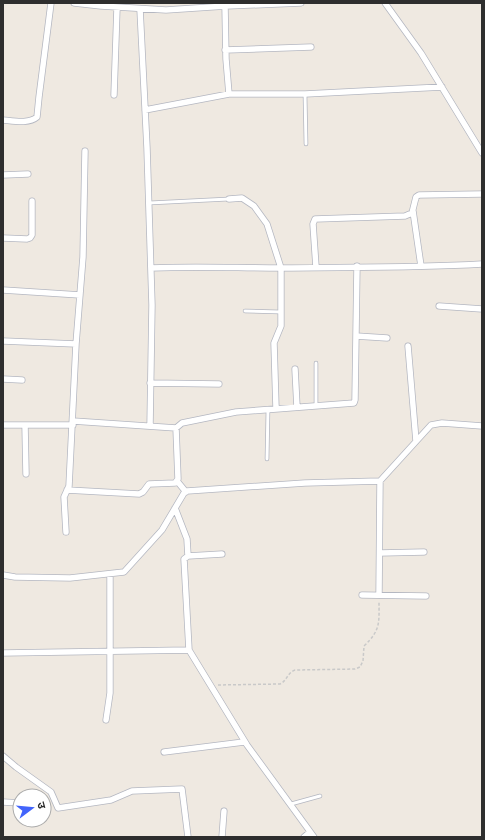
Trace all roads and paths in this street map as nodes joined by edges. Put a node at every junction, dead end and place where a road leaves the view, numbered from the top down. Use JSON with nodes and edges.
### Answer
{"nodes":[{"id":1,"x":50,"y":3,"type":"edge"},
{"id":2,"x":74,"y":3,"type":"edge"},
{"id":3,"x":301,"y":3,"type":"edge"},
{"id":4,"x":385,"y":3,"type":"edge"},
{"id":5,"x":88,"y":4,"type":"edge"},
{"id":6,"x":226,"y":5,"type":"edge"},
{"id":7,"x":199,"y":6,"type":"edge"},
{"id":8,"x":118,"y":8,"type":"junction"},
{"id":9,"x":140,"y":9,"type":"junction"},
{"id":10,"x":311,"y":47,"type":"dead end"},
{"id":11,"x":225,"y":50,"type":"junction"},
{"id":12,"x":442,"y":87,"type":"junction"},
{"id":13,"x":229,"y":94,"type":"junction"},
{"id":14,"x":305,"y":94,"type":"junction"},
{"id":15,"x":114,"y":95,"type":"dead end"},
{"id":16,"x":145,"y":110,"type":"junction"},
{"id":17,"x":3,"y":120,"type":"edge"},
{"id":18,"x":306,"y":144,"type":"dead end"},
{"id":19,"x":481,"y":150,"type":"edge"},
{"id":20,"x":85,"y":151,"type":"dead end"},
{"id":21,"x":28,"y":174,"type":"dead end"},
{"id":22,"x":3,"y":175,"type":"edge"},
{"id":23,"x":482,"y":194,"type":"edge"},
{"id":24,"x":229,"y":199,"type":"joint"},
{"id":25,"x":32,"y":201,"type":"dead end"},
{"id":26,"x":149,"y":203,"type":"junction"},
{"id":27,"x":413,"y":211,"type":"junction"},
{"id":28,"x":3,"y":238,"type":"edge"},
{"id":29,"x":482,"y":264,"type":"edge"},
{"id":30,"x":357,"y":266,"type":"junction"},
{"id":31,"x":421,"y":266,"type":"junction"},
{"id":32,"x":316,"y":267,"type":"junction"},
{"id":33,"x":151,"y":268,"type":"junction"},
{"id":34,"x":281,"y":268,"type":"junction"},
{"id":35,"x":3,"y":290,"type":"edge"},
{"id":36,"x":80,"y":294,"type":"junction"},
{"id":37,"x":439,"y":306,"type":"dead end"},
{"id":38,"x":482,"y":309,"type":"edge"},
{"id":39,"x":245,"y":310,"type":"dead end"},
{"id":40,"x":281,"y":312,"type":"junction"},
{"id":41,"x":356,"y":336,"type":"junction"},
{"id":42,"x":387,"y":338,"type":"dead end"},
{"id":43,"x":3,"y":341,"type":"edge"},
{"id":44,"x":76,"y":344,"type":"junction"},
{"id":45,"x":408,"y":346,"type":"dead end"},
{"id":46,"x":316,"y":363,"type":"dead end"},
{"id":47,"x":295,"y":369,"type":"dead end"},
{"id":48,"x":3,"y":379,"type":"edge"},
{"id":49,"x":22,"y":380,"type":"dead end"},
{"id":50,"x":150,"y":383,"type":"junction"},
{"id":51,"x":219,"y":384,"type":"dead end"},
{"id":52,"x":316,"y":406,"type":"junction"},
{"id":53,"x":297,"y":407,"type":"junction"},
{"id":54,"x":276,"y":408,"type":"junction"},
{"id":55,"x":268,"y":409,"type":"junction"},
{"id":56,"x":73,"y":423,"type":"junction"},
{"id":57,"x":3,"y":425,"type":"edge"},
{"id":58,"x":25,"y":425,"type":"junction"},
{"id":59,"x":150,"y":426,"type":"junction"},
{"id":60,"x":482,"y":426,"type":"edge"},
{"id":61,"x":176,"y":428,"type":"junction"},
{"id":62,"x":416,"y":441,"type":"junction"},
{"id":63,"x":268,"y":459,"type":"dead end"},
{"id":64,"x":26,"y":474,"type":"dead end"},
{"id":65,"x":177,"y":481,"type":"junction"},
{"id":66,"x":380,"y":481,"type":"junction"},
{"id":67,"x":67,"y":490,"type":"junction"},
{"id":68,"x":186,"y":492,"type":"junction"},
{"id":69,"x":175,"y":508,"type":"junction"},
{"id":70,"x":66,"y":532,"type":"dead end"},
{"id":71,"x":424,"y":552,"type":"dead end"},
{"id":72,"x":380,"y":553,"type":"junction"},
{"id":73,"x":222,"y":554,"type":"dead end"},
{"id":74,"x":188,"y":556,"type":"junction"},
{"id":75,"x":110,"y":574,"type":"junction"},
{"id":76,"x":3,"y":575,"type":"edge"},
{"id":77,"x":362,"y":595,"type":"dead end"},
{"id":78,"x":380,"y":595,"type":"junction"},
{"id":79,"x":426,"y":596,"type":"dead end"},
{"id":80,"x":189,"y":650,"type":"junction"},
{"id":81,"x":110,"y":651,"type":"junction"},
{"id":82,"x":3,"y":653,"type":"edge"},
{"id":83,"x":211,"y":685,"type":"junction"},
{"id":84,"x":106,"y":720,"type":"dead end"},
{"id":85,"x":244,"y":742,"type":"junction"},
{"id":86,"x":164,"y":752,"type":"dead end"},
{"id":87,"x":3,"y":756,"type":"edge"},
{"id":88,"x":320,"y":796,"type":"dead end"},
{"id":89,"x":290,"y":804,"type":"junction"},
{"id":90,"x":224,"y":811,"type":"dead end"},
{"id":91,"x":312,"y":834,"type":"edge"},
{"id":92,"x":188,"y":837,"type":"edge"},
{"id":93,"x":222,"y":837,"type":"edge"},
{"id":94,"x":304,"y":837,"type":"edge"}],
"edges":[{"from":1,"to":17,"type":"street"},
{"from":2,"to":5,"type":"street"},
{"from":3,"to":6,"type":"street"},
{"from":4,"to":12,"type":"street"},
{"from":5,"to":8,"type":"street"},
{"from":6,"to":7,"type":"street"},
{"from":6,"to":11,"type":"street"},
{"from":7,"to":9,"type":"street"},
{"from":8,"to":9,"type":"street"},
{"from":8,"to":15,"type":"street"},
{"from":9,"to":16,"type":"street"},
{"from":10,"to":11,"type":"street"},
{"from":11,"to":13,"type":"street"},
{"from":12,"to":14,"type":"street"},
{"from":12,"to":19,"type":"street"},
{"from":13,"to":14,"type":"street"},
{"from":13,"to":16,"type":"street"},
{"from":14,"to":18,"type":"lane"},
{"from":16,"to":26,"type":"street"},
{"from":20,"to":36,"type":"street"},
{"from":21,"to":22,"type":"street"},
{"from":23,"to":27,"type":"street"},
{"from":24,"to":26,"type":"lane"},
{"from":24,"to":34,"type":"street"},
{"from":25,"to":28,"type":"street"},
{"from":26,"to":33,"type":"street"},
{"from":27,"to":31,"type":"street"},
{"from":27,"to":32,"type":"street"},
{"from":29,"to":31,"type":"street"},
{"from":30,"to":31,"type":"street"},
{"from":30,"to":32,"type":"street"},
{"from":30,"to":41,"type":"street"},
{"from":32,"to":34,"type":"street"},
{"from":33,"to":34,"type":"street"},
{"from":33,"to":50,"type":"street"},
{"from":34,"to":40,"type":"street"},
{"from":35,"to":36,"type":"street"},
{"from":36,"to":44,"type":"street"},
{"from":37,"to":38,"type":"street"},
{"from":39,"to":40,"type":"lane"},
{"from":40,"to":54,"type":"street"},
{"from":41,"to":42,"type":"street"},
{"from":41,"to":52,"type":"street"},
{"from":43,"to":44,"type":"street"},
{"from":44,"to":56,"type":"street"},
{"from":45,"to":62,"type":"street"},
{"from":46,"to":52,"type":"lane"},
{"from":47,"to":53,"type":"street"},
{"from":48,"to":49,"type":"street"},
{"from":50,"to":51,"type":"street"},
{"from":50,"to":59,"type":"street"},
{"from":52,"to":53,"type":"street"},
{"from":53,"to":54,"type":"street"},
{"from":54,"to":55,"type":"street"},
{"from":55,"to":61,"type":"street"},
{"from":55,"to":63,"type":"lane"},
{"from":56,"to":58,"type":"street"},
{"from":56,"to":59,"type":"street"},
{"from":56,"to":67,"type":"street"},
{"from":57,"to":58,"type":"street"},
{"from":58,"to":64,"type":"street"},
{"from":59,"to":61,"type":"street"},
{"from":60,"to":62,"type":"street"},
{"from":61,"to":65,"type":"street"},
{"from":62,"to":66,"type":"street"},
{"from":65,"to":67,"type":"street"},
{"from":65,"to":68,"type":"street"},
{"from":66,"to":68,"type":"street"},
{"from":66,"to":72,"type":"street"},
{"from":67,"to":70,"type":"street"},
{"from":68,"to":69,"type":"street"},
{"from":69,"to":74,"type":"street"},
{"from":69,"to":75,"type":"street"},
{"from":71,"to":72,"type":"street"},
{"from":72,"to":78,"type":"street"},
{"from":73,"to":74,"type":"street"},
{"from":74,"to":80,"type":"street"},
{"from":75,"to":76,"type":"street"},
{"from":75,"to":81,"type":"street"},
{"from":77,"to":78,"type":"street"},
{"from":78,"to":79,"type":"street"},
{"from":78,"to":83,"type":"path"},
{"from":80,"to":81,"type":"street"},
{"from":80,"to":83,"type":"street"},
{"from":81,"to":82,"type":"street"},
{"from":81,"to":84,"type":"street"},
{"from":83,"to":85,"type":"street"},
{"from":85,"to":86,"type":"street"},
{"from":85,"to":89,"type":"street"},
{"from":87,"to":92,"type":"street"},
{"from":88,"to":89,"type":"lane"},
{"from":89,"to":91,"type":"street"},
{"from":90,"to":93,"type":"street"},
{"from":91,"to":94,"type":"street"}]}
